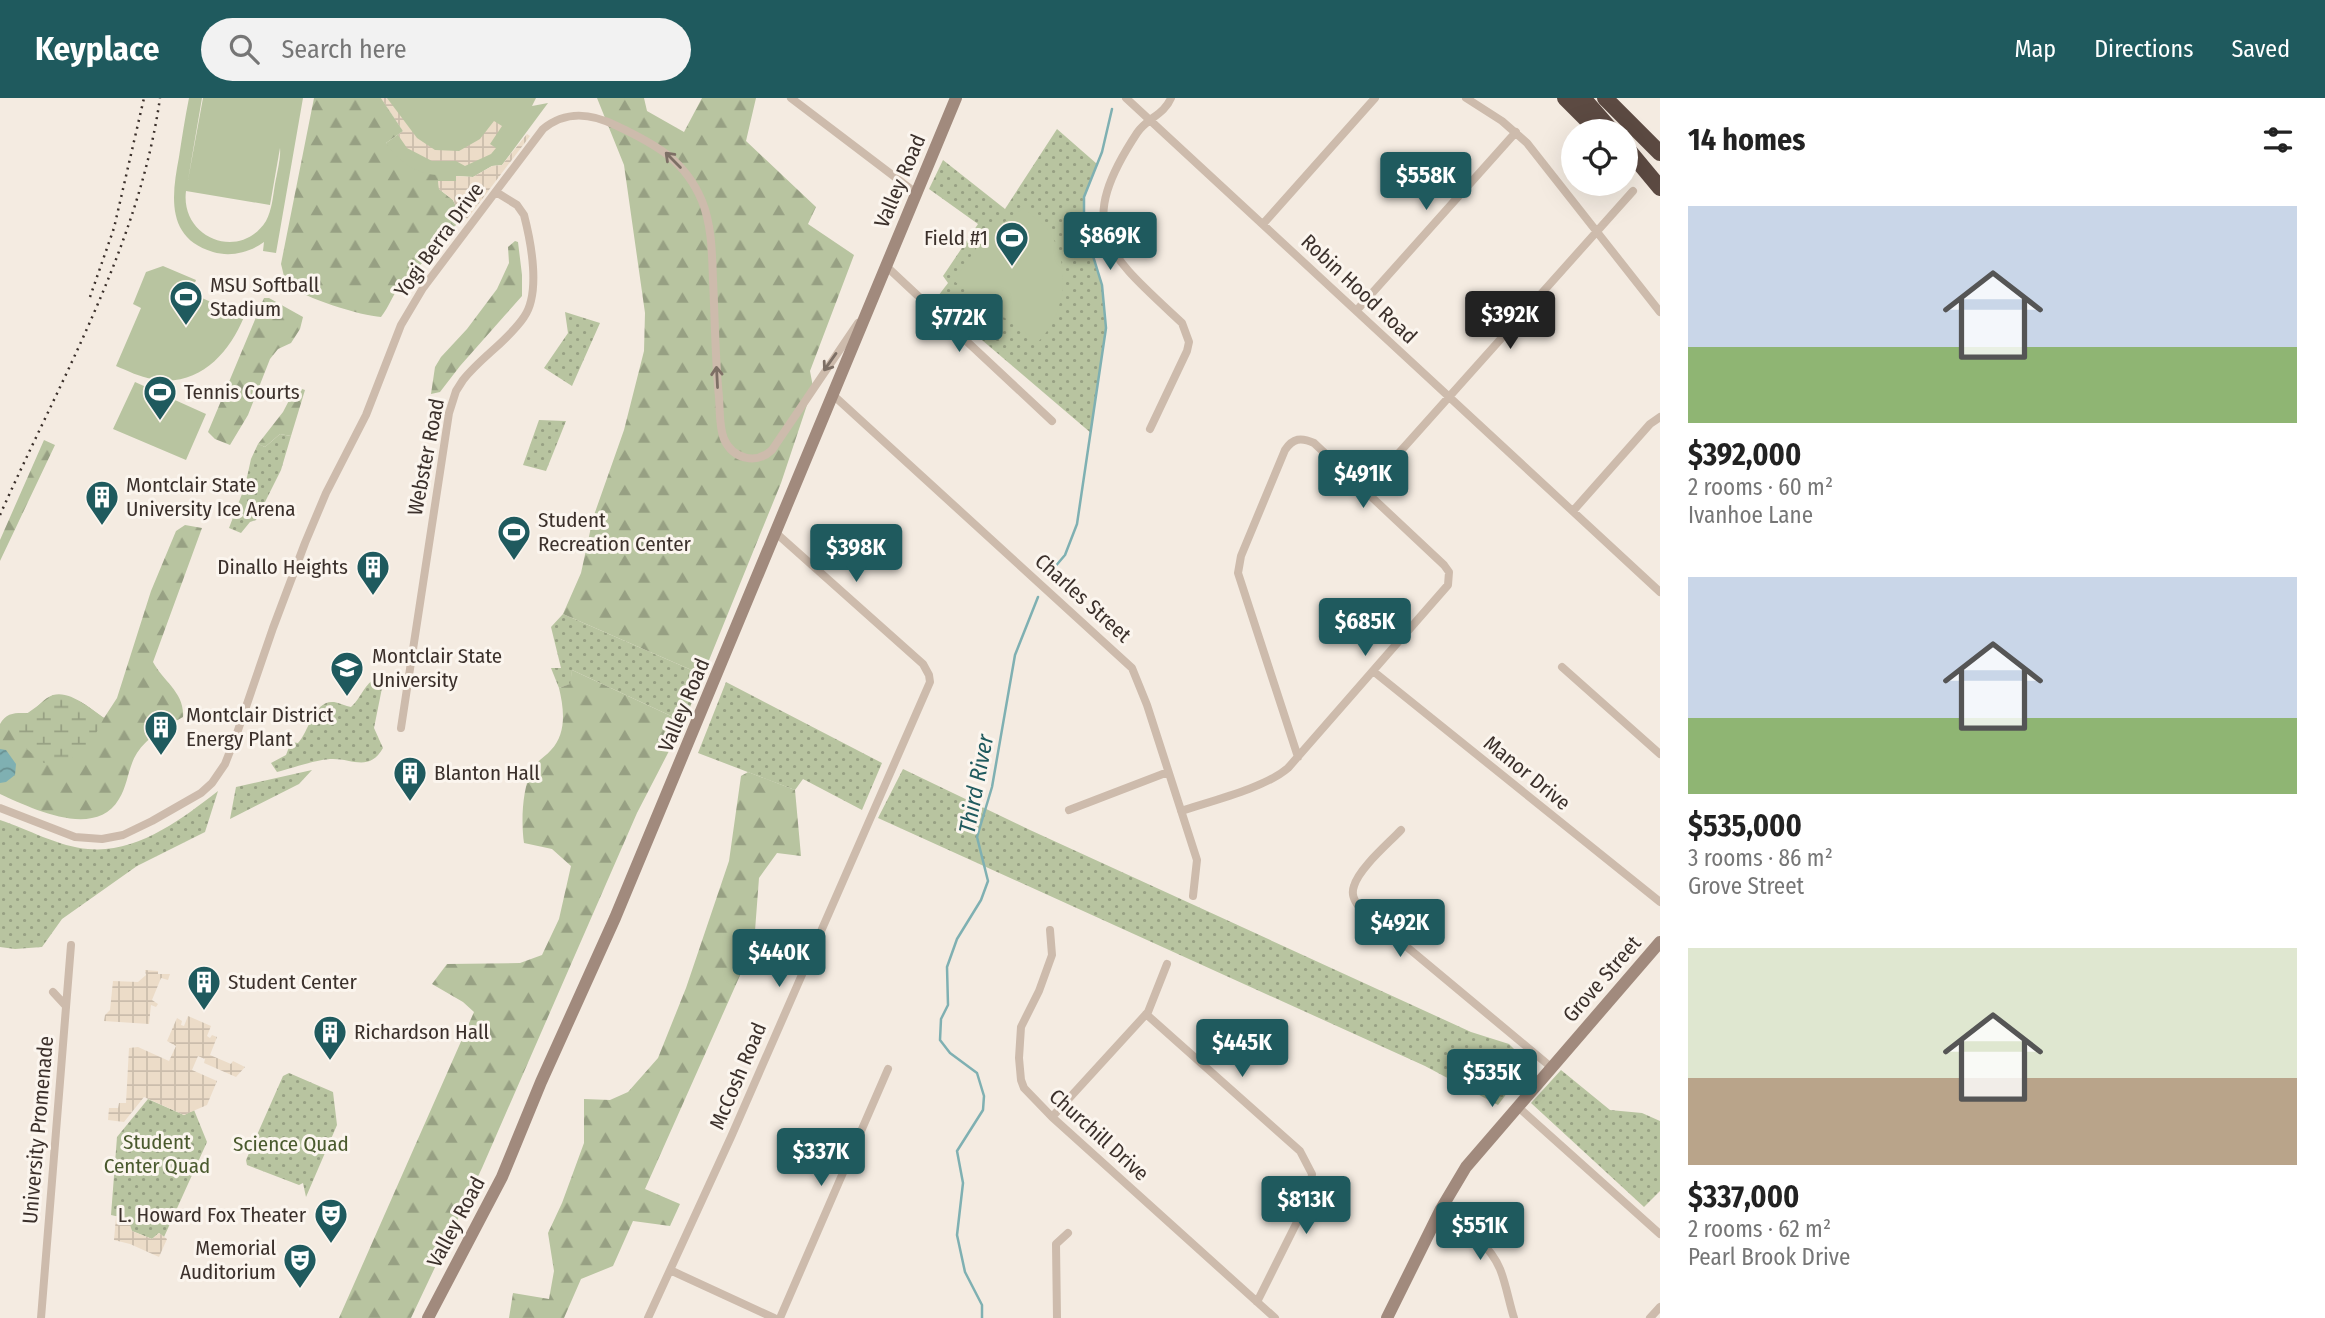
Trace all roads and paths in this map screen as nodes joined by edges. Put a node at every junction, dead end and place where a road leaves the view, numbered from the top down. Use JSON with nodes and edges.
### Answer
{"nodes":[{"id":1,"x":791,"y":98,"type":"edge"},
{"id":2,"x":956,"y":98,"type":"edge"},
{"id":3,"x":1126,"y":98,"type":"edge"},
{"id":4,"x":1171,"y":98,"type":"edge"},
{"id":5,"x":1375,"y":98,"type":"edge"},
{"id":6,"x":1466,"y":98,"type":"edge"},
{"id":7,"x":1565,"y":98,"type":"edge"},
{"id":8,"x":1583,"y":98,"type":"edge"},
{"id":9,"x":1605,"y":98,"type":"edge"},
{"id":10,"x":1620,"y":98,"type":"edge"},
{"id":11,"x":1586,"y":119,"type":"edge"},
{"id":12,"x":1601,"y":119,"type":"edge"},
{"id":13,"x":1150,"y":120,"type":"junction"},
{"id":14,"x":1516,"y":132,"type":"junction"},
{"id":15,"x":1655,"y":147,"type":"edge"},
{"id":16,"x":1638,"y":161,"type":"edge"},
{"id":17,"x":1638,"y":164,"type":"edge"},
{"id":18,"x":1642,"y":166,"type":"junction"},
{"id":19,"x":1660,"y":188,"type":"edge"},
{"id":20,"x":496,"y":192,"type":"junction"},
{"id":21,"x":916,"y":193,"type":"junction"},
{"id":22,"x":1628,"y":196,"type":"edge"},
{"id":23,"x":1263,"y":224,"type":"junction"},
{"id":24,"x":1597,"y":231,"type":"junction"},
{"id":25,"x":886,"y":266,"type":"junction"},
{"id":26,"x":869,"y":306,"type":"junction"},
{"id":27,"x":1357,"y":310,"type":"junction"},
{"id":28,"x":1660,"y":312,"type":"edge"},
{"id":29,"x":833,"y":395,"type":"junction"},
{"id":30,"x":1450,"y":396,"type":"junction"},
{"id":31,"x":1660,"y":417,"type":"edge"},
{"id":32,"x":1052,"y":421,"type":"dead end"},
{"id":33,"x":1150,"y":429,"type":"dead end"},
{"id":34,"x":1364,"y":492,"type":"junction"},
{"id":35,"x":1573,"y":512,"type":"junction"},
{"id":36,"x":776,"y":533,"type":"junction"},
{"id":37,"x":1660,"y":592,"type":"edge"},
{"id":38,"x":1562,"y":667,"type":"dead end"},
{"id":39,"x":1373,"y":671,"type":"junction"},
{"id":40,"x":401,"y":728,"type":"dead end"},
{"id":41,"x":1660,"y":754,"type":"edge"},
{"id":42,"x":1298,"y":757,"type":"junction"},
{"id":43,"x":1168,"y":772,"type":"junction"},
{"id":44,"x":0,"y":808,"type":"edge"},
{"id":45,"x":1069,"y":810,"type":"dead end"},
{"id":46,"x":1181,"y":811,"type":"junction"},
{"id":47,"x":1401,"y":830,"type":"dead end"},
{"id":48,"x":1193,"y":896,"type":"dead end"},
{"id":49,"x":1660,"y":902,"type":"edge"},
{"id":50,"x":1050,"y":930,"type":"dead end"},
{"id":51,"x":1660,"y":942,"type":"edge"},
{"id":52,"x":71,"y":945,"type":"dead end"},
{"id":53,"x":1167,"y":964,"type":"dead end"},
{"id":54,"x":53,"y":992,"type":"dead end"},
{"id":55,"x":66,"y":1006,"type":"junction"},
{"id":56,"x":1146,"y":1014,"type":"junction"},
{"id":57,"x":1551,"y":1067,"type":"junction"},
{"id":58,"x":888,"y":1069,"type":"dead end"},
{"id":59,"x":1517,"y":1106,"type":"junction"},
{"id":60,"x":1052,"y":1117,"type":"junction"},
{"id":61,"x":1441,"y":1209,"type":"junction"},
{"id":62,"x":1068,"y":1233,"type":"dead end"},
{"id":63,"x":1660,"y":1234,"type":"edge"},
{"id":64,"x":670,"y":1270,"type":"junction"},
{"id":65,"x":1257,"y":1302,"type":"junction"},
{"id":66,"x":1660,"y":1307,"type":"edge"},
{"id":67,"x":41,"y":1318,"type":"edge"},
{"id":68,"x":428,"y":1318,"type":"edge"},
{"id":69,"x":648,"y":1318,"type":"edge"},
{"id":70,"x":774,"y":1318,"type":"edge"},
{"id":71,"x":779,"y":1318,"type":"edge"},
{"id":72,"x":1057,"y":1318,"type":"edge"},
{"id":73,"x":1275,"y":1318,"type":"edge"},
{"id":74,"x":1387,"y":1318,"type":"edge"},
{"id":75,"x":1514,"y":1318,"type":"edge"},
{"id":76,"x":1650,"y":1318,"type":"edge"}],
"edges":[{"from":1,"to":21,"type":"street"},
{"from":2,"to":21,"type":"main road","name":"Valley Road"},
{"from":3,"to":13,"type":"street","name":"Robin Hood Road"},
{"from":4,"to":13,"type":"street"},
{"from":5,"to":23,"type":"street"},
{"from":6,"to":14,"type":"street"},
{"from":7,"to":11,"type":"highway"},
{"from":8,"to":12,"type":"highway"},
{"from":9,"to":15,"type":"highway"},
{"from":10,"to":15,"type":"highway"},
{"from":13,"to":23,"type":"street","name":"Robin Hood Road"},
{"from":13,"to":33,"type":"street"},
{"from":14,"to":24,"type":"street"},
{"from":14,"to":27,"type":"street"},
{"from":16,"to":18,"type":"highway"},
{"from":17,"to":18,"type":"highway"},
{"from":18,"to":19,"type":"highway"},
{"from":26,"to":20,"type":"street","name":"Yogi Berra Drive","one_way":true},
{"from":20,"to":40,"type":"street","name":"Webster Road"},
{"from":20,"to":44,"type":"street","name":"Yogi Berra Drive"},
{"from":21,"to":25,"type":"main road","name":"Valley Road"},
{"from":22,"to":24,"type":"street"},
{"from":23,"to":27,"type":"street","name":"Robin Hood Road"},
{"from":24,"to":28,"type":"street"},
{"from":24,"to":30,"type":"street"},
{"from":25,"to":26,"type":"main road","name":"Valley Road"},
{"from":25,"to":32,"type":"street"},
{"from":26,"to":29,"type":"main road","name":"Valley Road"},
{"from":27,"to":30,"type":"street","name":"Robin Hood Road"},
{"from":29,"to":36,"type":"main road","name":"Valley Road"},
{"from":29,"to":43,"type":"street","name":"Charles Street"},
{"from":30,"to":34,"type":"street"},
{"from":30,"to":35,"type":"street","name":"Robin Hood Road"},
{"from":31,"to":35,"type":"street"},
{"from":34,"to":39,"type":"street"},
{"from":34,"to":42,"type":"street"},
{"from":35,"to":37,"type":"street","name":"Robin Hood Road"},
{"from":36,"to":64,"type":"street","name":"McCosh Road"},
{"from":36,"to":68,"type":"main road","name":"Valley Road"},
{"from":38,"to":41,"type":"street"},
{"from":39,"to":42,"type":"street"},
{"from":39,"to":49,"type":"street","name":"Manor Drive"},
{"from":42,"to":46,"type":"street"},
{"from":43,"to":45,"type":"street"},
{"from":43,"to":46,"type":"street","name":"Charles Street"},
{"from":46,"to":48,"type":"street","name":"Charles Street"},
{"from":47,"to":57,"type":"street"},
{"from":50,"to":60,"type":"street","name":"Churchill Drive"},
{"from":51,"to":57,"type":"main road","name":"Grove Street"},
{"from":52,"to":55,"type":"street","name":"University Promenade"},
{"from":53,"to":56,"type":"street"},
{"from":54,"to":55,"type":"street"},
{"from":55,"to":67,"type":"street","name":"University Promenade"},
{"from":56,"to":60,"type":"street"},
{"from":56,"to":65,"type":"street"},
{"from":57,"to":59,"type":"main road","name":"Grove Street"},
{"from":58,"to":71,"type":"street"},
{"from":59,"to":61,"type":"main road","name":"Grove Street"},
{"from":59,"to":63,"type":"street"},
{"from":60,"to":65,"type":"street","name":"Churchill Drive"},
{"from":61,"to":74,"type":"main road","name":"Grove Street"},
{"from":61,"to":75,"type":"street"},
{"from":62,"to":72,"type":"street"},
{"from":64,"to":69,"type":"street","name":"McCosh Road"},
{"from":64,"to":70,"type":"street"},
{"from":65,"to":73,"type":"street","name":"Churchill Drive"},
{"from":66,"to":76,"type":"street"}]}
